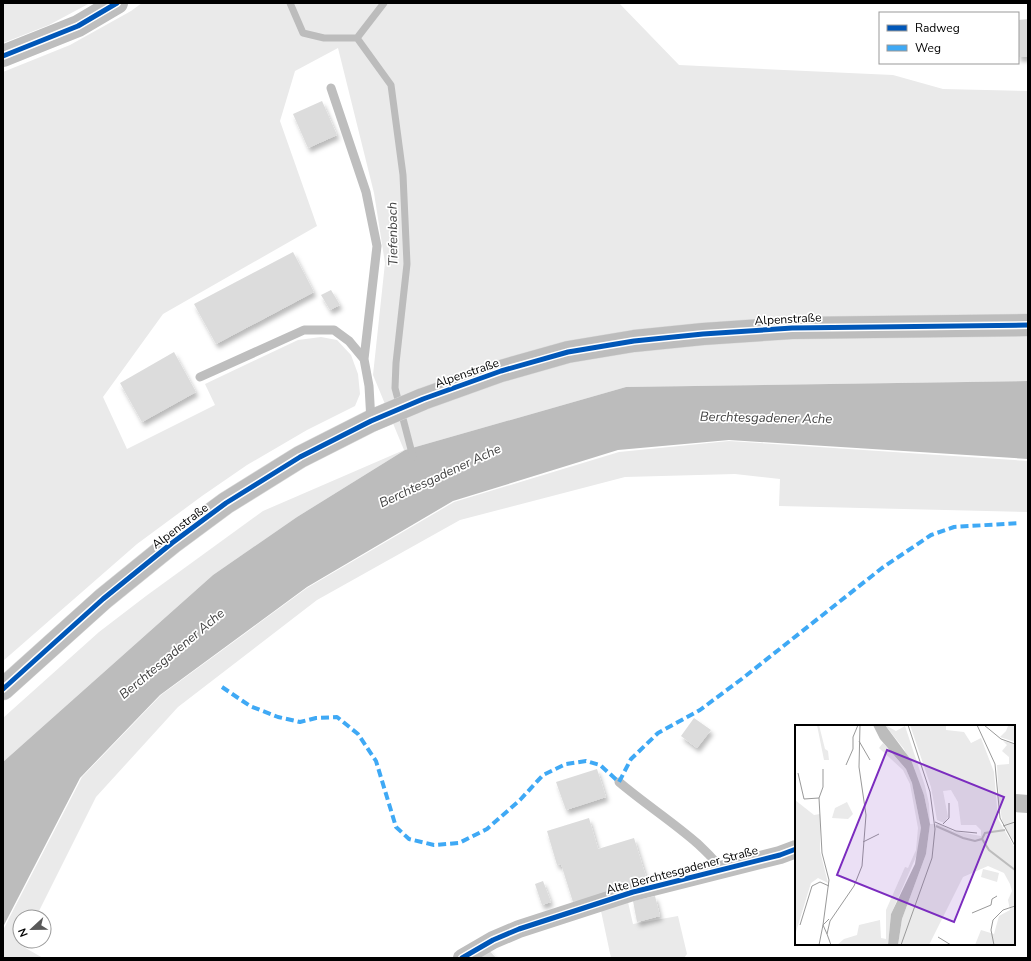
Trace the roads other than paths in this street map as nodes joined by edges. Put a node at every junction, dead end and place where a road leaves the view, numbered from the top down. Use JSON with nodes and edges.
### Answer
{"nodes":[{"id":1,"x":118,"y":3,"type":"edge"},
{"id":2,"x":3,"y":56,"type":"edge"},
{"id":3,"x":331,"y":88,"type":"dead end"},
{"id":4,"x":1028,"y":325,"type":"edge"},
{"id":5,"x":364,"y":359,"type":"junction"},
{"id":6,"x":200,"y":377,"type":"dead end"},
{"id":7,"x":375,"y":420,"type":"junction"},
{"id":8,"x":3,"y":689,"type":"edge"},
{"id":9,"x":619,"y":782,"type":"dead end"},
{"id":10,"x":1015,"y":803,"type":"edge"},
{"id":11,"x":1028,"y":804,"type":"edge"},
{"id":12,"x":795,"y":850,"type":"edge"},
{"id":13,"x":720,"y":869,"type":"junction"},
{"id":14,"x":462,"y":958,"type":"edge"}],
"edges":[{"from":1,"to":2,"type":"street"},
{"from":3,"to":5,"type":"lane"},
{"from":4,"to":7,"type":"main road","name":"Alpenstraße"},
{"from":5,"to":6,"type":"lane"},
{"from":5,"to":7,"type":"lane"},
{"from":7,"to":8,"type":"main road","name":"Alpenstraße"},
{"from":9,"to":13,"type":"lane"},
{"from":10,"to":11,"type":"street"},
{"from":12,"to":13,"type":"street","name":"Alte Berchtesgadener Straße"},
{"from":13,"to":14,"type":"street","name":"Alte Berchtesgadener Straße"}]}
